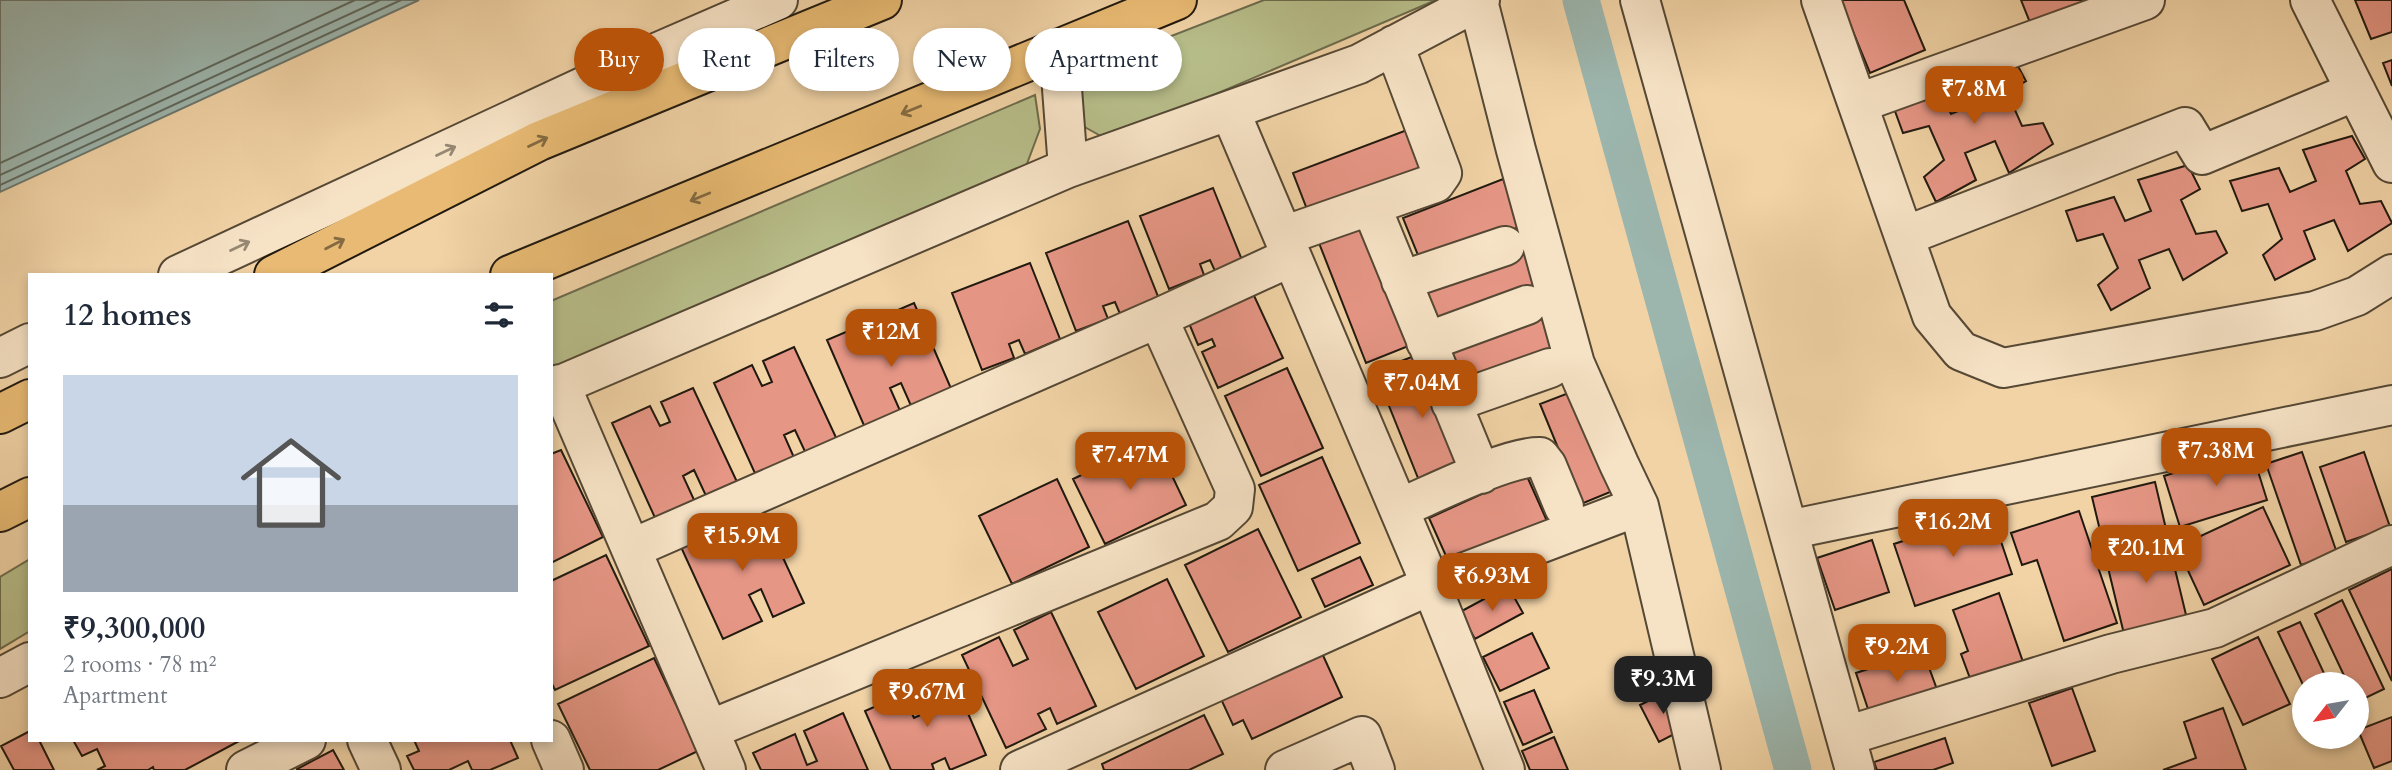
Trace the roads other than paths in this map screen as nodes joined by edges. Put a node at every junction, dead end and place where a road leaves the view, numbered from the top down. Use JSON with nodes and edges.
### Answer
{"nodes":[{"id":1,"x":778,"y":0,"type":"edge"},
{"id":2,"x":882,"y":0,"type":"edge"},
{"id":3,"x":1177,"y":0,"type":"edge"},
{"id":4,"x":1640,"y":0,"type":"edge"},
{"id":5,"x":1821,"y":0,"type":"edge"},
{"id":6,"x":2145,"y":0,"type":"edge"},
{"id":7,"x":2310,"y":0,"type":"edge"},
{"id":8,"x":1479,"y":1,"type":"edge"},
{"id":9,"x":1110,"y":28,"type":"edge"},
{"id":10,"x":1394,"y":45,"type":"junction"},
{"id":11,"x":1025,"y":63,"type":"edge"},
{"id":12,"x":1062,"y":91,"type":"edge"},
{"id":13,"x":2356,"y":91,"type":"junction"},
{"id":14,"x":1858,"y":103,"type":"junction"},
{"id":15,"x":1230,"y":111,"type":"junction"},
{"id":16,"x":2392,"y":163,"type":"edge"},
{"id":17,"x":1068,"y":168,"type":"junction"},
{"id":18,"x":1371,"y":206,"type":"junction"},
{"id":19,"x":1905,"y":236,"type":"junction"},
{"id":20,"x":1505,"y":246,"type":"dead end"},
{"id":21,"x":1287,"y":247,"type":"junction"},
{"id":22,"x":182,"y":273,"type":"edge"},
{"id":23,"x":278,"y":273,"type":"edge"},
{"id":24,"x":515,"y":273,"type":"edge"},
{"id":25,"x":2392,"y":274,"type":"edge"},
{"id":26,"x":1401,"y":281,"type":"junction"},
{"id":27,"x":1527,"y":305,"type":"dead end"},
{"id":28,"x":1158,"y":318,"type":"junction"},
{"id":29,"x":1426,"y":342,"type":"junction"},
{"id":30,"x":28,"y":344,"type":"edge"},
{"id":31,"x":0,"y":358,"type":"edge"},
{"id":32,"x":1550,"y":368,"type":"dead end"},
{"id":33,"x":556,"y":386,"type":"edge"},
{"id":34,"x":28,"y":400,"type":"edge"},
{"id":35,"x":1451,"y":403,"type":"junction"},
{"id":36,"x":2392,"y":405,"type":"edge"},
{"id":37,"x":0,"y":414,"type":"edge"},
{"id":38,"x":1481,"y":474,"type":"junction"},
{"id":39,"x":28,"y":498,"type":"edge"},
{"id":40,"x":1639,"y":506,"type":"junction"},
{"id":41,"x":1564,"y":507,"type":"dead end"},
{"id":42,"x":1400,"y":508,"type":"junction"},
{"id":43,"x":0,"y":512,"type":"edge"},
{"id":44,"x":1788,"y":530,"type":"junction"},
{"id":45,"x":2392,"y":545,"type":"edge"},
{"id":46,"x":631,"y":549,"type":"junction"},
{"id":47,"x":1431,"y":585,"type":"junction"},
{"id":48,"x":28,"y":663,"type":"edge"},
{"id":49,"x":0,"y":678,"type":"edge"},
{"id":50,"x":709,"y":730,"type":"junction"},
{"id":51,"x":302,"y":742,"type":"edge"},
{"id":52,"x":369,"y":742,"type":"edge"},
{"id":53,"x":552,"y":742,"type":"edge"},
{"id":54,"x":1851,"y":753,"type":"edge"},
{"id":55,"x":1087,"y":756,"type":"edge"},
{"id":56,"x":246,"y":770,"type":"edge"},
{"id":57,"x":381,"y":770,"type":"edge"},
{"id":58,"x":564,"y":770,"type":"edge"},
{"id":59,"x":726,"y":770,"type":"edge"},
{"id":60,"x":1020,"y":770,"type":"edge"},
{"id":61,"x":1285,"y":770,"type":"edge"},
{"id":62,"x":1375,"y":770,"type":"edge"},
{"id":63,"x":1505,"y":770,"type":"edge"},
{"id":64,"x":1701,"y":770,"type":"edge"}],
"edges":[{"from":22,"to":1,"type":"street","one_way":true},
{"from":23,"to":2,"type":"main road","one_way":true},
{"from":3,"to":9,"type":"main road"},
{"from":4,"to":44,"type":"street"},
{"from":5,"to":14,"type":"street"},
{"from":6,"to":14,"type":"street"},
{"from":7,"to":13,"type":"street"},
{"from":8,"to":10,"type":"street"},
{"from":8,"to":40,"type":"street"},
{"from":10,"to":15,"type":"street"},
{"from":10,"to":18,"type":"street"},
{"from":11,"to":24,"type":"main road","one_way":true},
{"from":12,"to":17,"type":"street"},
{"from":13,"to":16,"type":"street"},
{"from":13,"to":19,"type":"street"},
{"from":14,"to":19,"type":"street"},
{"from":15,"to":17,"type":"street"},
{"from":15,"to":21,"type":"street"},
{"from":17,"to":33,"type":"street"},
{"from":18,"to":21,"type":"street"},
{"from":18,"to":26,"type":"street"},
{"from":19,"to":25,"type":"street"},
{"from":20,"to":26,"type":"street"},
{"from":21,"to":28,"type":"street"},
{"from":21,"to":42,"type":"street"},
{"from":26,"to":29,"type":"street"},
{"from":27,"to":29,"type":"street"},
{"from":28,"to":46,"type":"street"},
{"from":28,"to":50,"type":"street"},
{"from":29,"to":35,"type":"street"},
{"from":30,"to":31,"type":"street"},
{"from":32,"to":35,"type":"street"},
{"from":33,"to":46,"type":"street"},
{"from":34,"to":37,"type":"main road"},
{"from":35,"to":38,"type":"street"},
{"from":36,"to":44,"type":"street"},
{"from":38,"to":41,"type":"street"},
{"from":38,"to":42,"type":"street"},
{"from":39,"to":43,"type":"main road"},
{"from":40,"to":47,"type":"street"},
{"from":40,"to":64,"type":"street"},
{"from":42,"to":47,"type":"street"},
{"from":44,"to":54,"type":"street"},
{"from":45,"to":54,"type":"street"},
{"from":46,"to":50,"type":"street"},
{"from":47,"to":55,"type":"street"},
{"from":47,"to":63,"type":"street"},
{"from":48,"to":49,"type":"street"},
{"from":50,"to":59,"type":"street"},
{"from":51,"to":56,"type":"street"},
{"from":52,"to":57,"type":"street"},
{"from":53,"to":58,"type":"street"},
{"from":55,"to":60,"type":"street"},
{"from":61,"to":62,"type":"street"}]}
